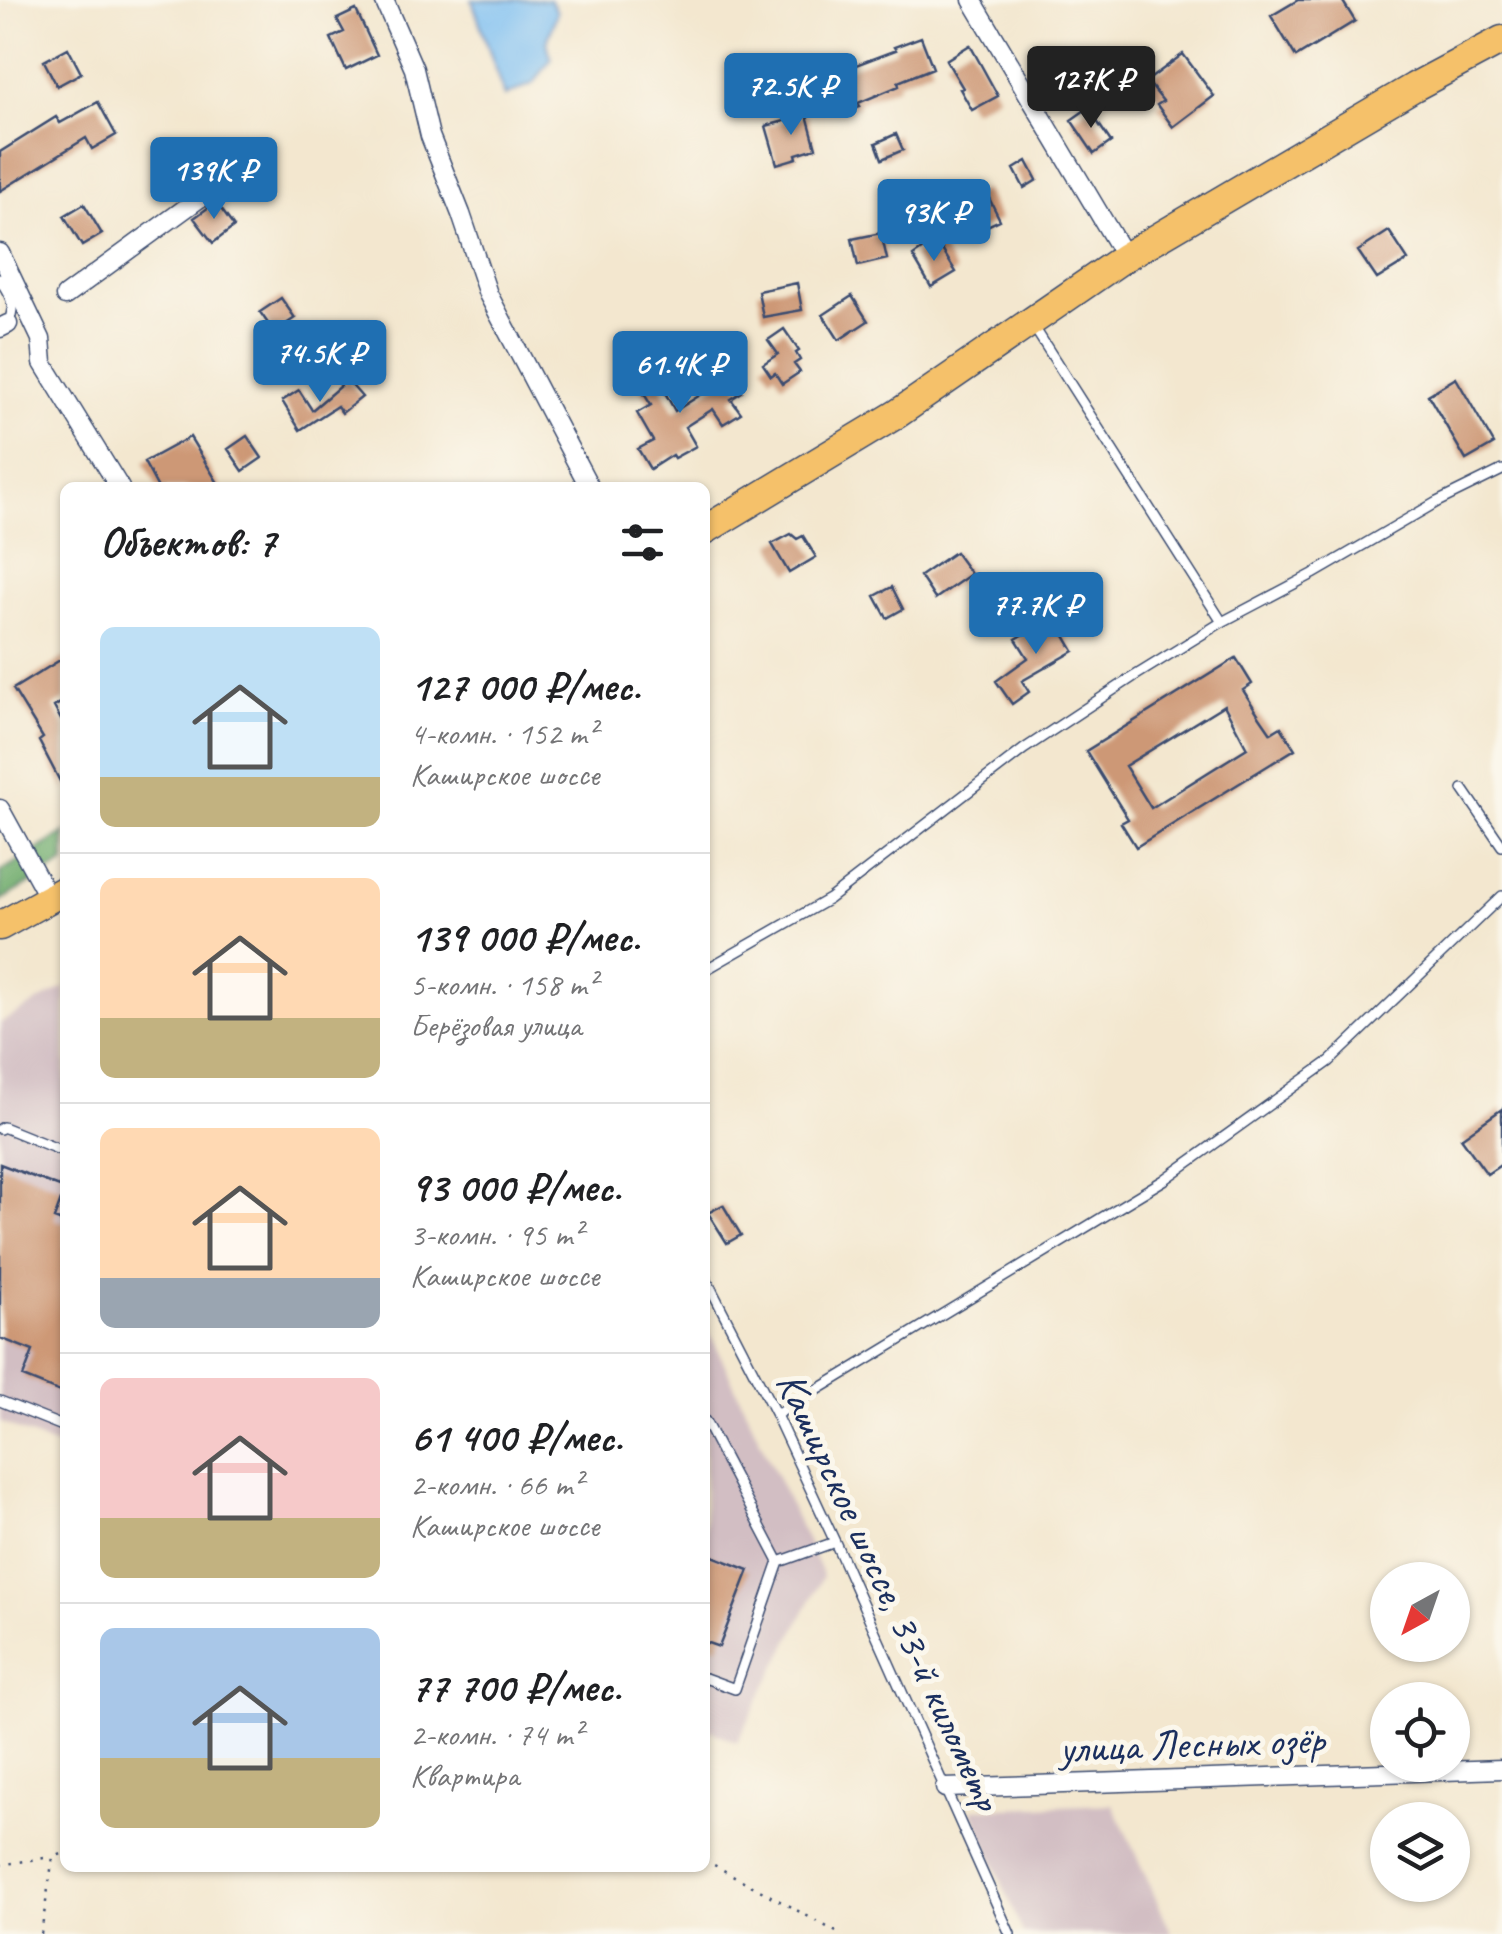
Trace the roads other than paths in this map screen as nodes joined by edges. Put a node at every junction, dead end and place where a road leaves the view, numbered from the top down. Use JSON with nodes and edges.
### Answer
{"nodes":[{"id":1,"x":384,"y":0,"type":"edge"},
{"id":2,"x":972,"y":0,"type":"edge"},
{"id":3,"x":1502,"y":40,"type":"edge"},
{"id":4,"x":267,"y":149,"type":"dead end"},
{"id":5,"x":0,"y":253,"type":"edge"},
{"id":6,"x":1125,"y":258,"type":"junction"},
{"id":7,"x":0,"y":278,"type":"edge"},
{"id":8,"x":64,"y":296,"type":"dead end"},
{"id":9,"x":1031,"y":322,"type":"junction"},
{"id":10,"x":4,"y":326,"type":"edge"},
{"id":11,"x":1502,"y":470,"type":"edge"},
{"id":12,"x":116,"y":482,"type":"edge"},
{"id":13,"x":587,"y":482,"type":"edge"},
{"id":14,"x":710,"y":527,"type":"edge"},
{"id":15,"x":1222,"y":622,"type":"junction"},
{"id":16,"x":1463,"y":789,"type":"dead end"},
{"id":17,"x":0,"y":809,"type":"edge"},
{"id":18,"x":1502,"y":846,"type":"edge"},
{"id":19,"x":57,"y":894,"type":"edge"},
{"id":20,"x":1502,"y":896,"type":"edge"},
{"id":21,"x":0,"y":926,"type":"edge"},
{"id":22,"x":710,"y":967,"type":"edge"},
{"id":23,"x":0,"y":1129,"type":"edge"},
{"id":24,"x":60,"y":1150,"type":"edge"},
{"id":25,"x":710,"y":1287,"type":"edge"},
{"id":26,"x":0,"y":1401,"type":"edge"},
{"id":27,"x":776,"y":1415,"type":"junction"},
{"id":28,"x":60,"y":1425,"type":"edge"},
{"id":29,"x":710,"y":1429,"type":"edge"},
{"id":30,"x":835,"y":1542,"type":"junction"},
{"id":31,"x":780,"y":1562,"type":"junction"},
{"id":32,"x":710,"y":1680,"type":"edge"},
{"id":33,"x":1502,"y":1768,"type":"edge"},
{"id":34,"x":945,"y":1788,"type":"junction"},
{"id":35,"x":1010,"y":1934,"type":"edge"}],
"edges":[{"from":1,"to":13,"type":"street"},
{"from":2,"to":6,"type":"street"},
{"from":3,"to":6,"type":"main road"},
{"from":4,"to":8,"type":"street"},
{"from":5,"to":12,"type":"street"},
{"from":6,"to":9,"type":"main road"},
{"from":7,"to":10,"type":"lane"},
{"from":9,"to":14,"type":"main road"},
{"from":9,"to":15,"type":"lane"},
{"from":11,"to":15,"type":"lane"},
{"from":15,"to":22,"type":"lane"},
{"from":16,"to":18,"type":"lane"},
{"from":17,"to":19,"type":"street"},
{"from":19,"to":21,"type":"main road"},
{"from":20,"to":27,"type":"lane"},
{"from":23,"to":24,"type":"lane"},
{"from":25,"to":27,"type":"lane","name":"Каширское шоссе, 33-й километр"},
{"from":26,"to":28,"type":"lane"},
{"from":27,"to":30,"type":"lane","name":"Каширское шоссе, 33-й километр"},
{"from":29,"to":31,"type":"lane"},
{"from":30,"to":31,"type":"lane"},
{"from":30,"to":34,"type":"lane","name":"Каширское шоссе, 33-й километр"},
{"from":31,"to":32,"type":"lane"},
{"from":33,"to":34,"type":"street","name":"улица Лесных озёр"},
{"from":34,"to":35,"type":"lane","name":"Каширское шоссе, 33-й километр"}]}
